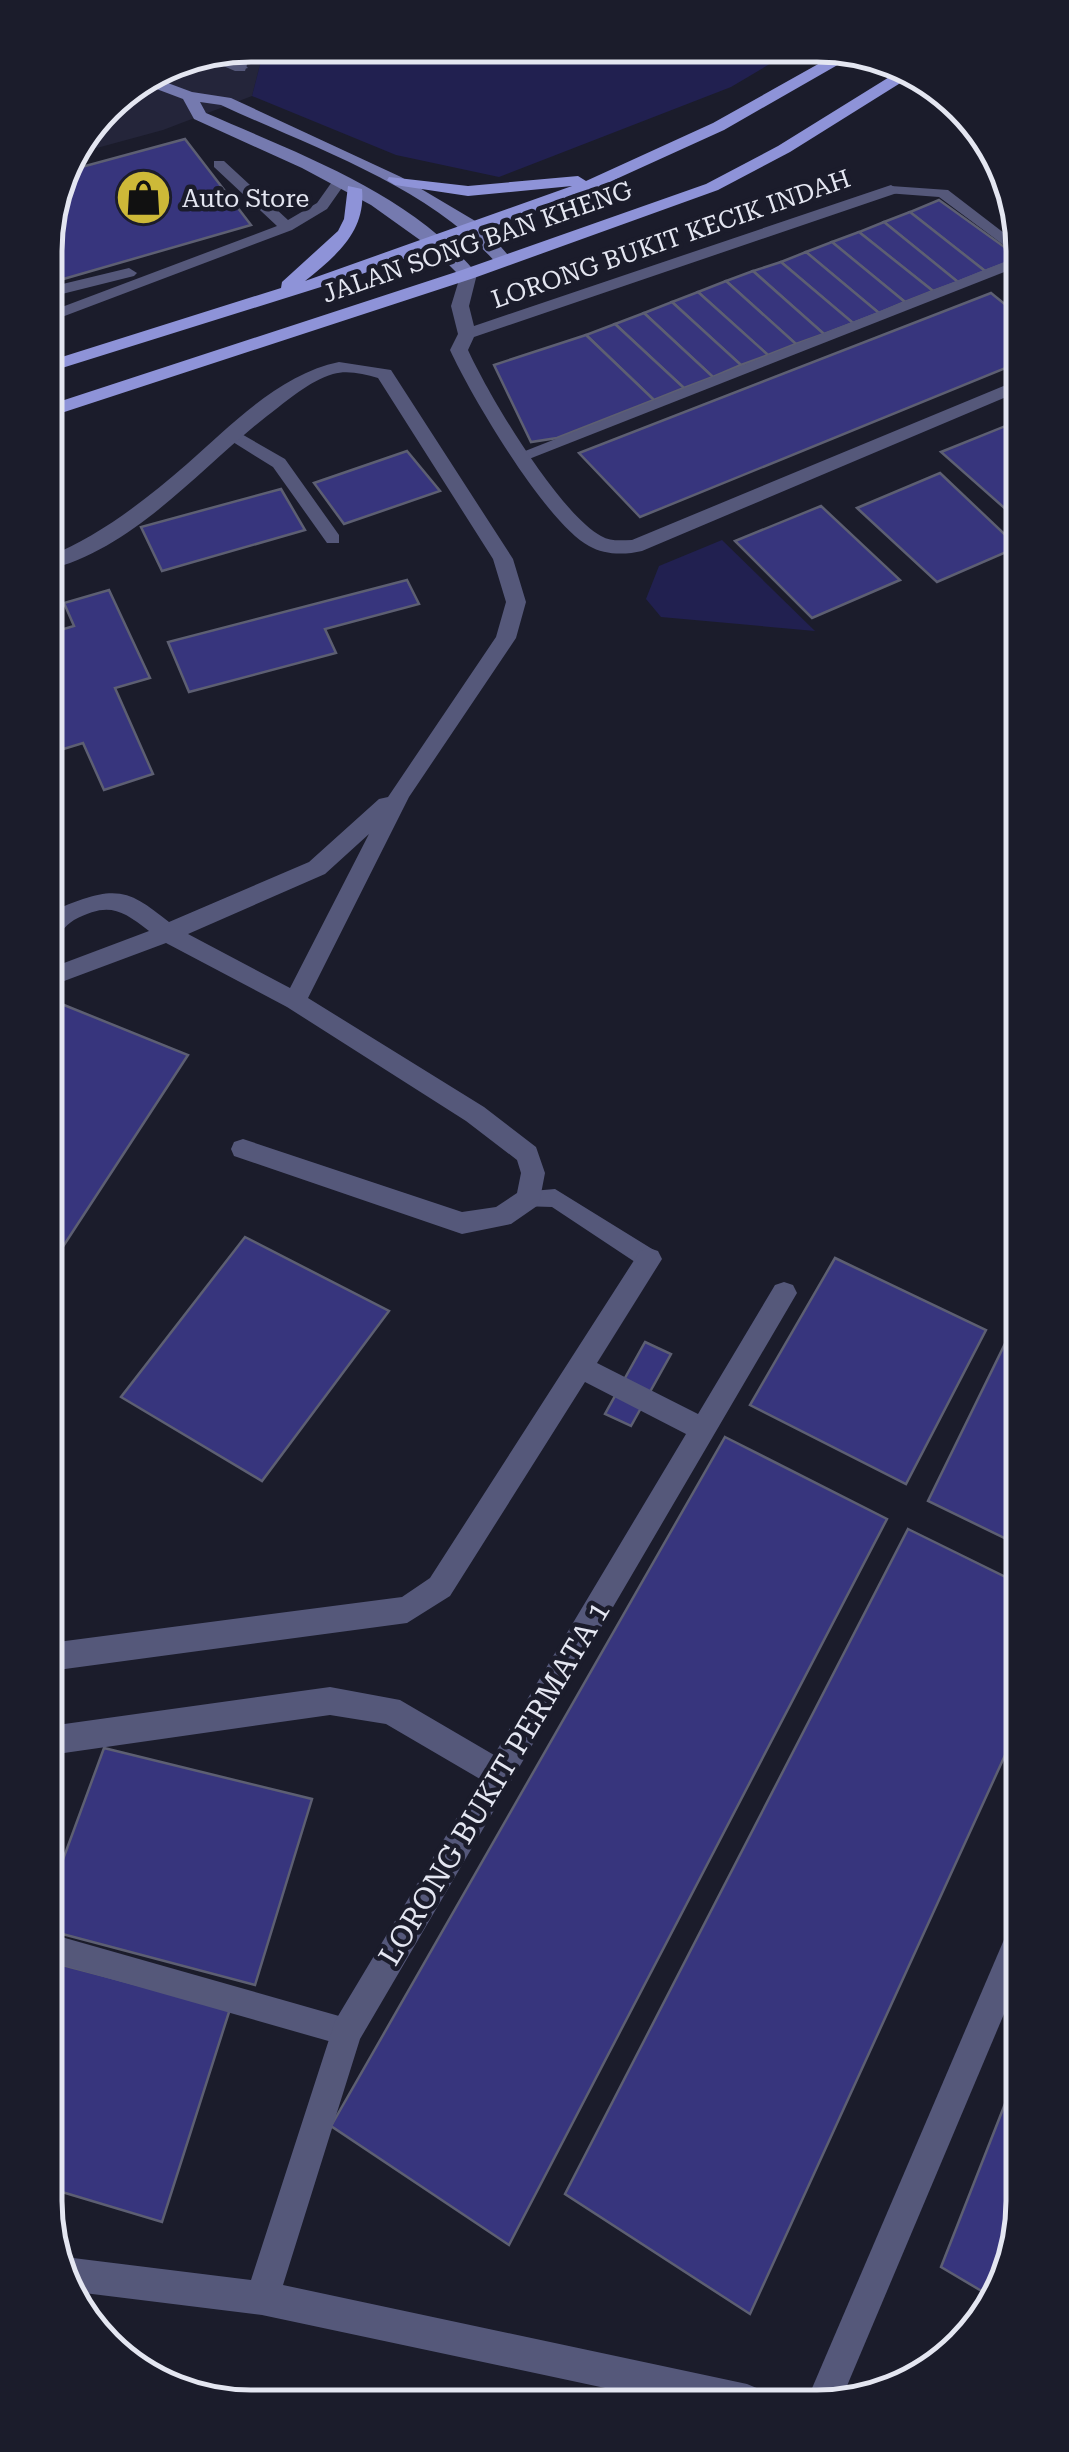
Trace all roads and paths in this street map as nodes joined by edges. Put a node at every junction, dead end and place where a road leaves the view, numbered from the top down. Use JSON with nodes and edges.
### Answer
{"nodes":[{"id":1,"x":242,"y":63,"type":"edge"},
{"id":2,"x":833,"y":63,"type":"edge"},
{"id":3,"x":230,"y":64,"type":"edge"},
{"id":4,"x":240,"y":68,"type":"joint"},
{"id":5,"x":895,"y":80,"type":"edge"},
{"id":6,"x":161,"y":86,"type":"edge"},
{"id":7,"x":189,"y":96,"type":"junction"},
{"id":8,"x":219,"y":164,"type":"dead end"},
{"id":9,"x":604,"y":179,"type":"junction"},
{"id":10,"x":395,"y":180,"type":"junction"},
{"id":11,"x":347,"y":185,"type":"junction"},
{"id":12,"x":891,"y":190,"type":"joint"},
{"id":13,"x":287,"y":227,"type":"junction"},
{"id":14,"x":476,"y":229,"type":"junction"},
{"id":15,"x":1006,"y":241,"type":"edge"},
{"id":16,"x":439,"y":242,"type":"junction"},
{"id":17,"x":215,"y":253,"type":"junction"},
{"id":18,"x":505,"y":262,"type":"junction"},
{"id":19,"x":1006,"y":266,"type":"edge"},
{"id":20,"x":468,"y":274,"type":"junction"},
{"id":21,"x":63,"y":289,"type":"edge"},
{"id":22,"x":277,"y":296,"type":"junction"},
{"id":23,"x":63,"y":311,"type":"edge"},
{"id":24,"x":467,"y":334,"type":"junction"},
{"id":25,"x":63,"y":363,"type":"edge"},
{"id":26,"x":1006,"y":390,"type":"edge"},
{"id":27,"x":63,"y":406,"type":"edge"},
{"id":28,"x":231,"y":433,"type":"junction"},
{"id":29,"x":523,"y":456,"type":"junction"},
{"id":30,"x":333,"y":539,"type":"dead end"},
{"id":31,"x":63,"y":555,"type":"edge"},
{"id":32,"x":400,"y":794,"type":"junction"},
{"id":33,"x":63,"y":915,"type":"edge"},
{"id":34,"x":167,"y":933,"type":"junction"},
{"id":35,"x":63,"y":972,"type":"edge"},
{"id":36,"x":295,"y":1001,"type":"junction"},
{"id":37,"x":243,"y":1149,"type":"dead end"},
{"id":38,"x":528,"y":1199,"type":"junction"},
{"id":39,"x":649,"y":1259,"type":"joint"},
{"id":40,"x":784,"y":1293,"type":"dead end"},
{"id":41,"x":580,"y":1367,"type":"junction"},
{"id":42,"x":703,"y":1430,"type":"junction"},
{"id":43,"x":62,"y":1655,"type":"edge"},
{"id":44,"x":62,"y":1739,"type":"edge"},
{"id":45,"x":501,"y":1775,"type":"junction"},
{"id":46,"x":62,"y":1951,"type":"edge"},
{"id":47,"x":1006,"y":1970,"type":"edge"},
{"id":48,"x":346,"y":2032,"type":"junction"},
{"id":49,"x":78,"y":2276,"type":"edge"},
{"id":50,"x":262,"y":2298,"type":"junction"},
{"id":51,"x":829,"y":2389,"type":"edge"},
{"id":52,"x":695,"y":2390,"type":"edge"}],
"edges":[{"from":1,"to":4,"type":"lane"},
{"from":2,"to":9,"type":"main road","name":"JALAN SONG BAN KHENG"},
{"from":3,"to":4,"type":"street"},
{"from":5,"to":18,"type":"main road","name":"JALAN SONG BAN KHENG"},
{"from":6,"to":7,"type":"main road"},
{"from":7,"to":10,"type":"main road"},
{"from":7,"to":11,"type":"main road"},
{"from":8,"to":13,"type":"lane"},
{"from":9,"to":10,"type":"main road"},
{"from":9,"to":14,"type":"main road","name":"JALAN SONG BAN KHENG"},
{"from":10,"to":14,"type":"main road"},
{"from":11,"to":13,"type":"lane"},
{"from":11,"to":16,"type":"main road"},
{"from":11,"to":22,"type":"main road"},
{"from":12,"to":15,"type":"lane"},
{"from":12,"to":24,"type":"street","name":"LORONG BUKIT KECIK INDAH"},
{"from":13,"to":17,"type":"lane"},
{"from":14,"to":16,"type":"main road","name":"JALAN SONG BAN KHENG"},
{"from":14,"to":18,"type":"main road"},
{"from":16,"to":20,"type":"main road"},
{"from":16,"to":22,"type":"main road","name":"JALAN SONG BAN KHENG"},
{"from":17,"to":21,"type":"lane"},
{"from":17,"to":23,"type":"lane"},
{"from":18,"to":20,"type":"main road","name":"JALAN SONG BAN KHENG"},
{"from":19,"to":29,"type":"lane"},
{"from":20,"to":24,"type":"street"},
{"from":20,"to":27,"type":"main road","name":"JALAN SONG BAN KHENG"},
{"from":22,"to":25,"type":"main road","name":"JALAN SONG BAN KHENG"},
{"from":24,"to":29,"type":"street"},
{"from":26,"to":29,"type":"street"},
{"from":28,"to":30,"type":"lane"},
{"from":28,"to":31,"type":"street"},
{"from":28,"to":32,"type":"street"},
{"from":32,"to":34,"type":"street"},
{"from":32,"to":36,"type":"street"},
{"from":33,"to":34,"type":"street"},
{"from":34,"to":35,"type":"street"},
{"from":34,"to":36,"type":"street"},
{"from":36,"to":38,"type":"street"},
{"from":37,"to":38,"type":"street"},
{"from":38,"to":39,"type":"lane"},
{"from":39,"to":41,"type":"street"},
{"from":40,"to":42,"type":"street","name":"LORONG BUKIT PERMATA 1"},
{"from":41,"to":42,"type":"street"},
{"from":41,"to":43,"type":"street"},
{"from":42,"to":45,"type":"street","name":"LORONG BUKIT PERMATA 1"},
{"from":44,"to":45,"type":"street"},
{"from":45,"to":48,"type":"street","name":"LORONG BUKIT PERMATA 1"},
{"from":46,"to":48,"type":"lane"},
{"from":47,"to":51,"type":"street"},
{"from":48,"to":50,"type":"street","name":"LORONG BUKIT PERMATA 1"},
{"from":49,"to":50,"type":"street"},
{"from":50,"to":52,"type":"street"}]}
